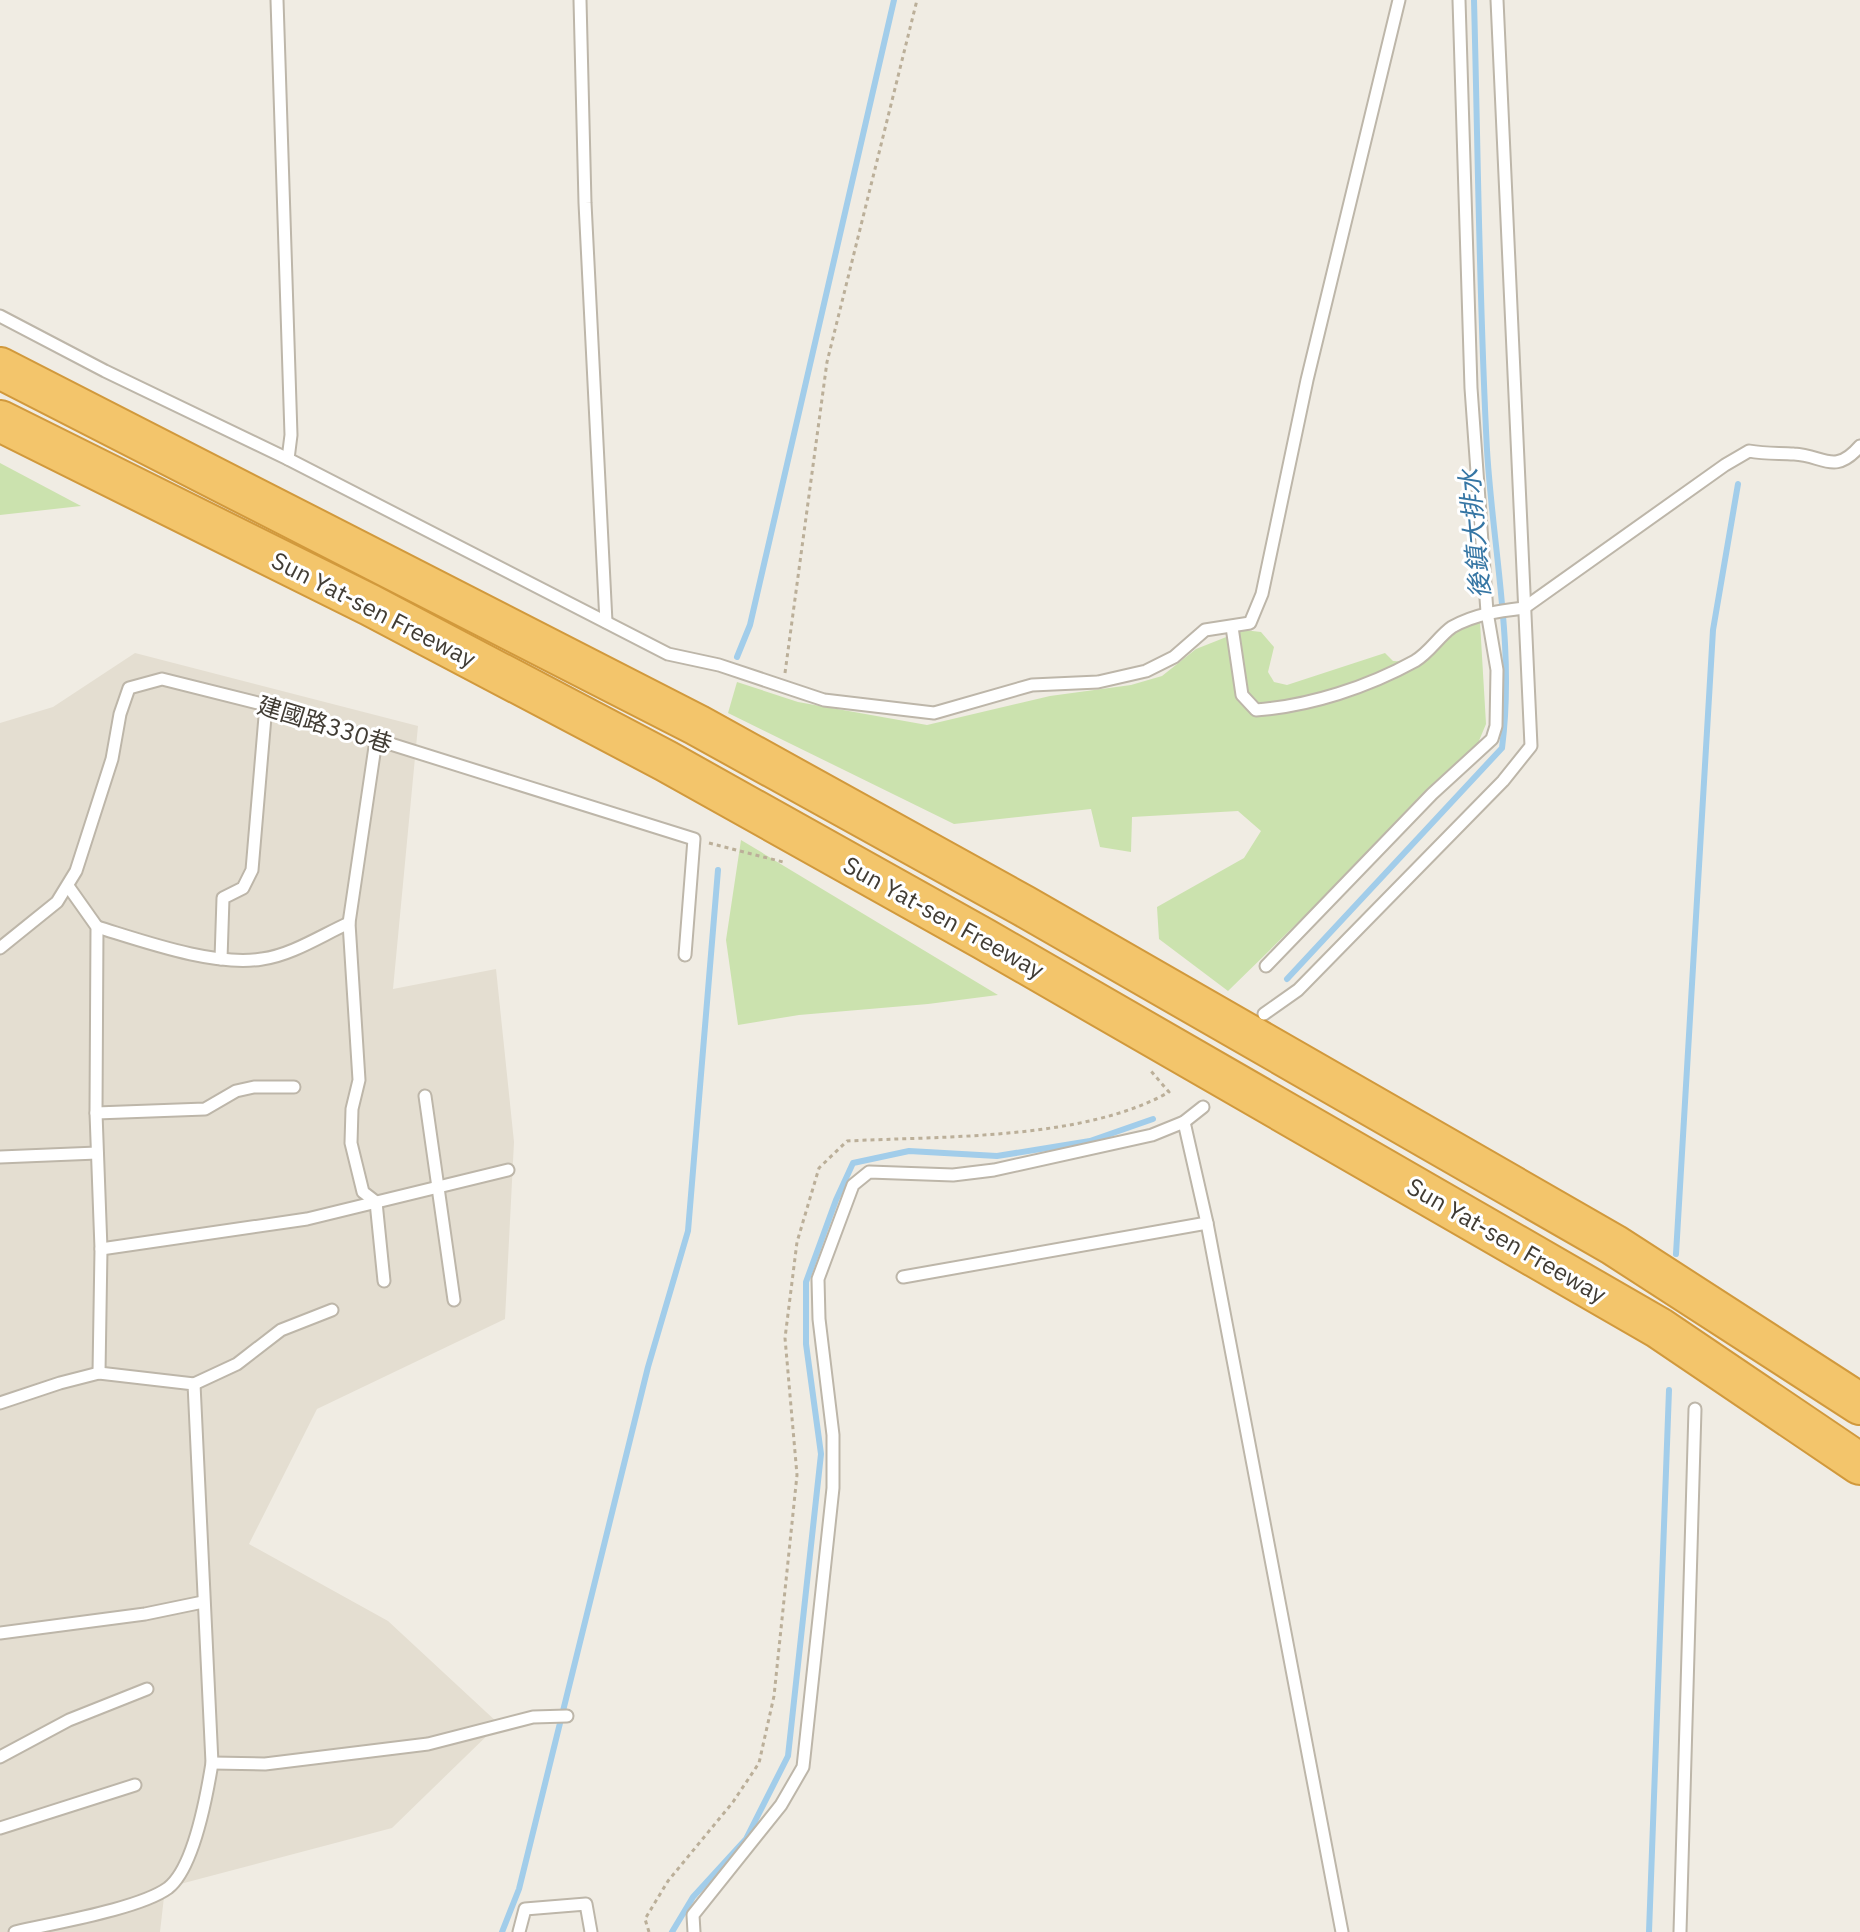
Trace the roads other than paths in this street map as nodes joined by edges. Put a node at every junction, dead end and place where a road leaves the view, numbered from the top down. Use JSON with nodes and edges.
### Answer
{"nodes":[{"id":1,"x":277,"y":0,"type":"edge"},
{"id":2,"x":580,"y":0,"type":"edge"},
{"id":3,"x":1399,"y":0,"type":"edge"},
{"id":4,"x":1459,"y":0,"type":"edge"},
{"id":5,"x":1497,"y":0,"type":"edge"},
{"id":6,"x":0,"y":316,"type":"edge"},
{"id":7,"x":0,"y":368,"type":"edge"},
{"id":8,"x":0,"y":421,"type":"edge"},
{"id":9,"x":1860,"y":446,"type":"edge"},
{"id":10,"x":288,"y":459,"type":"junction"},
{"id":11,"x":1520,"y":608,"type":"junction"},
{"id":12,"x":1491,"y":612,"type":"junction"},
{"id":13,"x":606,"y":622,"type":"junction"},
{"id":14,"x":1232,"y":627,"type":"junction"},
{"id":15,"x":266,"y":705,"type":"junction"},
{"id":16,"x":376,"y":740,"type":"junction"},
{"id":17,"x":68,"y":886,"type":"junction"},
{"id":18,"x":349,"y":923,"type":"junction"},
{"id":19,"x":97,"y":927,"type":"junction"},
{"id":20,"x":0,"y":948,"type":"edge"},
{"id":21,"x":685,"y":955,"type":"dead end"},
{"id":22,"x":221,"y":959,"type":"junction"},
{"id":23,"x":1266,"y":966,"type":"dead end"},
{"id":24,"x":1264,"y":1014,"type":"dead end"},
{"id":25,"x":294,"y":1087,"type":"dead end"},
{"id":26,"x":425,"y":1096,"type":"dead end"},
{"id":27,"x":1203,"y":1107,"type":"dead end"},
{"id":28,"x":96,"y":1113,"type":"junction"},
{"id":29,"x":1184,"y":1122,"type":"junction"},
{"id":30,"x":97,"y":1153,"type":"junction"},
{"id":31,"x":0,"y":1157,"type":"edge"},
{"id":32,"x":508,"y":1170,"type":"dead end"},
{"id":33,"x":438,"y":1187,"type":"junction"},
{"id":34,"x":376,"y":1202,"type":"junction"},
{"id":35,"x":1207,"y":1223,"type":"junction"},
{"id":36,"x":101,"y":1249,"type":"junction"},
{"id":37,"x":903,"y":1277,"type":"dead end"},
{"id":38,"x":384,"y":1281,"type":"dead end"},
{"id":39,"x":454,"y":1300,"type":"dead end"},
{"id":40,"x":332,"y":1310,"type":"dead end"},
{"id":41,"x":99,"y":1373,"type":"junction"},
{"id":42,"x":194,"y":1384,"type":"junction"},
{"id":43,"x":0,"y":1403,"type":"edge"},
{"id":44,"x":1860,"y":1404,"type":"edge"},
{"id":45,"x":1695,"y":1409,"type":"dead end"},
{"id":46,"x":1860,"y":1464,"type":"edge"},
{"id":47,"x":203,"y":1602,"type":"junction"},
{"id":48,"x":0,"y":1633,"type":"edge"},
{"id":49,"x":147,"y":1689,"type":"dead end"},
{"id":50,"x":567,"y":1716,"type":"dead end"},
{"id":51,"x":0,"y":1757,"type":"edge"},
{"id":52,"x":212,"y":1763,"type":"junction"},
{"id":53,"x":135,"y":1785,"type":"dead end"},
{"id":54,"x":0,"y":1828,"type":"edge"},
{"id":55,"x":15,"y":1932,"type":"edge"},
{"id":56,"x":519,"y":1932,"type":"edge"},
{"id":57,"x":591,"y":1932,"type":"edge"},
{"id":58,"x":694,"y":1932,"type":"edge"},
{"id":59,"x":1342,"y":1932,"type":"edge"},
{"id":60,"x":1680,"y":1932,"type":"edge"}],
"edges":[{"from":1,"to":10,"type":"lane"},
{"from":2,"to":13,"type":"lane"},
{"from":3,"to":14,"type":"lane"},
{"from":4,"to":12,"type":"lane"},
{"from":5,"to":11,"type":"lane"},
{"from":6,"to":10,"type":"lane"},
{"from":7,"to":44,"type":"highway","name":"Sun Yat-sen Freeway"},
{"from":8,"to":46,"type":"highway","name":"Sun Yat-sen Freeway"},
{"from":9,"to":11,"type":"lane"},
{"from":10,"to":13,"type":"lane"},
{"from":11,"to":12,"type":"lane"},
{"from":11,"to":24,"type":"lane"},
{"from":12,"to":14,"type":"lane"},
{"from":12,"to":23,"type":"lane"},
{"from":13,"to":14,"type":"lane"},
{"from":15,"to":16,"type":"lane","name":"建國路330巷"},
{"from":15,"to":17,"type":"lane","name":"建國路330巷"},
{"from":15,"to":22,"type":"lane"},
{"from":16,"to":18,"type":"lane"},
{"from":16,"to":21,"type":"lane","name":"建國路330巷"},
{"from":17,"to":19,"type":"lane"},
{"from":17,"to":20,"type":"lane","name":"建國路330巷"},
{"from":18,"to":22,"type":"lane"},
{"from":18,"to":34,"type":"lane"},
{"from":19,"to":22,"type":"lane"},
{"from":19,"to":28,"type":"lane"},
{"from":25,"to":28,"type":"lane"},
{"from":26,"to":33,"type":"lane"},
{"from":27,"to":29,"type":"lane"},
{"from":28,"to":30,"type":"lane"},
{"from":29,"to":35,"type":"lane"},
{"from":29,"to":58,"type":"lane"},
{"from":30,"to":31,"type":"lane"},
{"from":30,"to":36,"type":"lane"},
{"from":32,"to":33,"type":"lane"},
{"from":33,"to":34,"type":"lane"},
{"from":33,"to":39,"type":"lane"},
{"from":34,"to":36,"type":"lane"},
{"from":34,"to":38,"type":"lane"},
{"from":35,"to":37,"type":"lane"},
{"from":35,"to":59,"type":"lane"},
{"from":36,"to":41,"type":"lane"},
{"from":40,"to":42,"type":"lane"},
{"from":41,"to":42,"type":"lane"},
{"from":41,"to":43,"type":"lane"},
{"from":42,"to":47,"type":"lane"},
{"from":45,"to":60,"type":"lane"},
{"from":47,"to":48,"type":"lane"},
{"from":47,"to":52,"type":"lane"},
{"from":49,"to":51,"type":"lane"},
{"from":50,"to":52,"type":"lane"},
{"from":52,"to":55,"type":"lane"},
{"from":53,"to":54,"type":"lane"},
{"from":56,"to":57,"type":"lane"}]}
